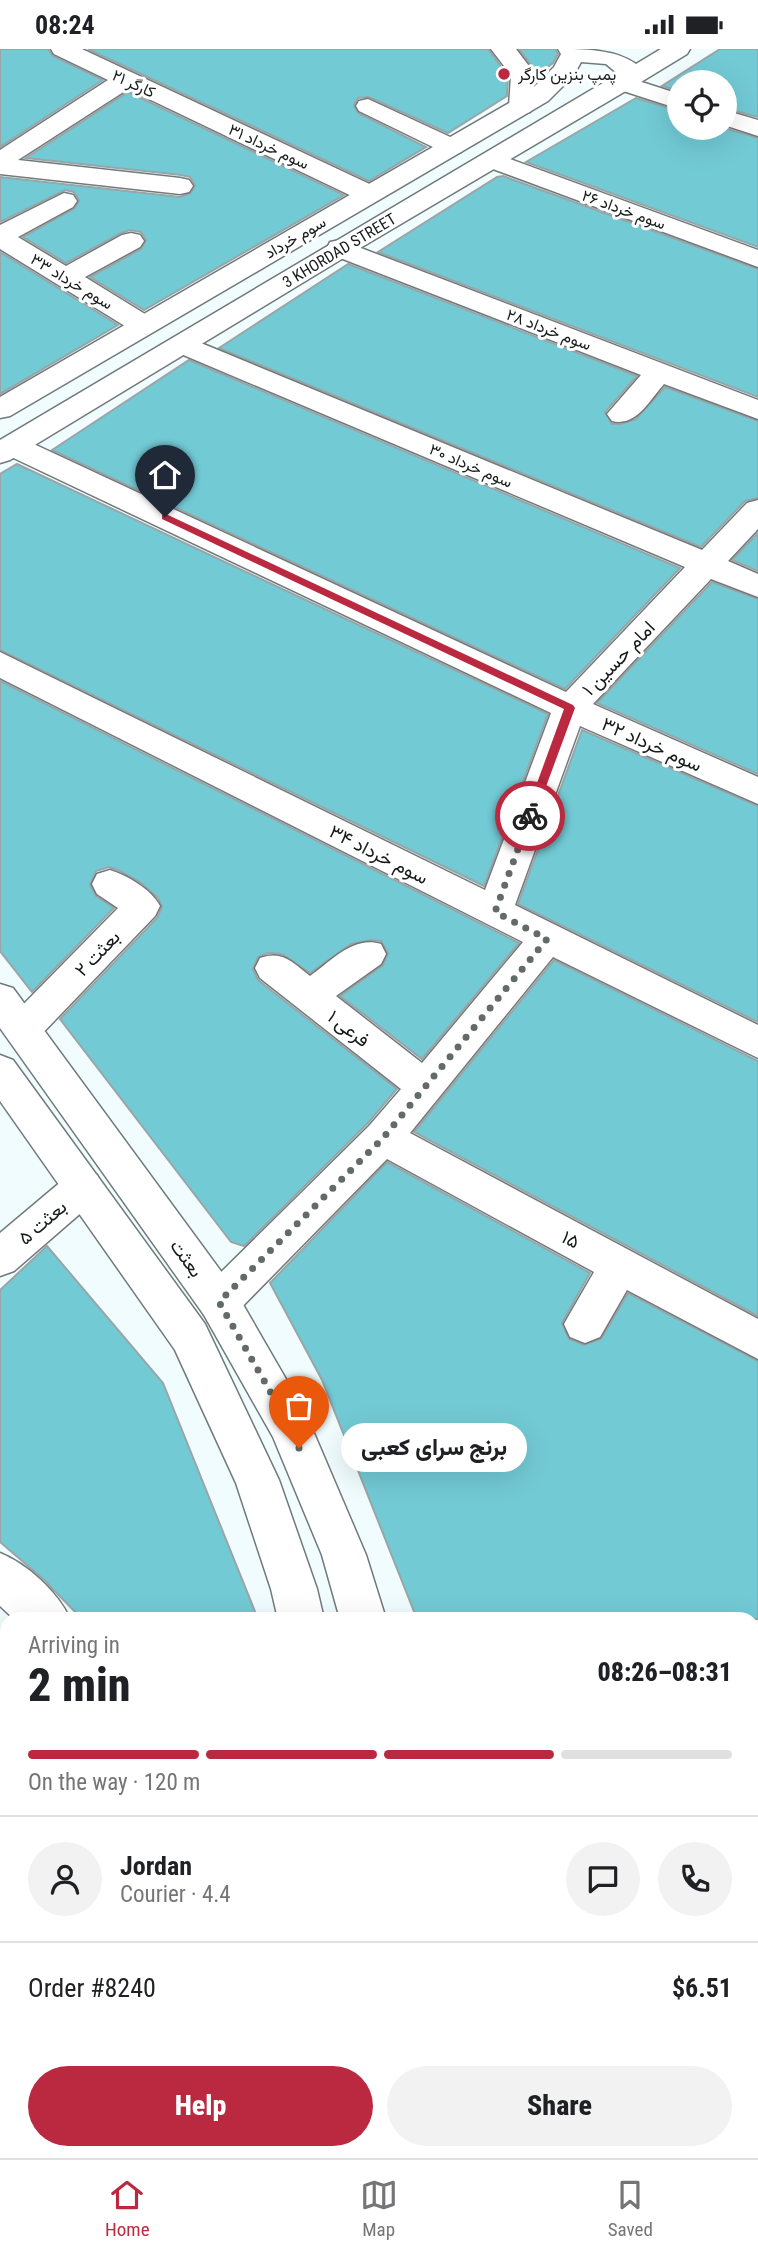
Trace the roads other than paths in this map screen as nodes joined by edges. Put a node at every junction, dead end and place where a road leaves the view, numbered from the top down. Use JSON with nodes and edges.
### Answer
{"nodes":[{"id":1,"x":63,"y":49,"type":"edge"},
{"id":2,"x":503,"y":49,"type":"edge"},
{"id":3,"x":678,"y":49,"type":"edge"},
{"id":4,"x":571,"y":52,"type":"edge"},
{"id":5,"x":126,"y":79,"type":"junction"},
{"id":6,"x":627,"y":80,"type":"junction"},
{"id":7,"x":667,"y":97,"type":"edge"},
{"id":8,"x":167,"y":99,"type":"joint"},
{"id":9,"x":368,"y":106,"type":"dead end"},
{"id":10,"x":521,"y":107,"type":"junction"},
{"id":11,"x":737,"y":121,"type":"edge"},
{"id":12,"x":758,"y":128,"type":"edge"},
{"id":13,"x":452,"y":147,"type":"junction"},
{"id":14,"x":491,"y":159,"type":"junction"},
{"id":15,"x":0,"y":161,"type":"edge"},
{"id":16,"x":0,"y":166,"type":"edge"},
{"id":17,"x":180,"y":186,"type":"dead end"},
{"id":18,"x":369,"y":194,"type":"junction"},
{"id":19,"x":64,"y":201,"type":"dead end"},
{"id":20,"x":0,"y":237,"type":"edge"},
{"id":21,"x":131,"y":241,"type":"dead end"},
{"id":22,"x":340,"y":248,"type":"junction"},
{"id":23,"x":758,"y":259,"type":"edge"},
{"id":24,"x":65,"y":277,"type":"junction"},
{"id":25,"x":144,"y":325,"type":"junction"},
{"id":26,"x":184,"y":345,"type":"junction"},
{"id":27,"x":659,"y":372,"type":"junction"},
{"id":28,"x":0,"y":409,"type":"edge"},
{"id":29,"x":758,"y":410,"type":"edge"},
{"id":30,"x":622,"y":414,"type":"dead end"},
{"id":31,"x":7,"y":450,"type":"edge"},
{"id":32,"x":758,"y":510,"type":"edge"},
{"id":33,"x":708,"y":565,"type":"junction"},
{"id":34,"x":758,"y":586,"type":"edge"},
{"id":35,"x":0,"y":664,"type":"edge"},
{"id":36,"x":570,"y":708,"type":"junction"},
{"id":37,"x":758,"y":791,"type":"edge"},
{"id":38,"x":110,"y":884,"type":"dead end"},
{"id":39,"x":495,"y":912,"type":"junction"},
{"id":40,"x":547,"y":939,"type":"junction"},
{"id":41,"x":368,"y":954,"type":"dead end"},
{"id":42,"x":273,"y":968,"type":"dead end"},
{"id":43,"x":309,"y":996,"type":"junction"},
{"id":44,"x":12,"y":1014,"type":"edge"},
{"id":45,"x":758,"y":1043,"type":"edge"},
{"id":46,"x":0,"y":1071,"type":"edge"},
{"id":47,"x":426,"y":1087,"type":"junction"},
{"id":48,"x":383,"y":1138,"type":"junction"},
{"id":49,"x":83,"y":1187,"type":"junction"},
{"id":50,"x":0,"y":1258,"type":"edge"},
{"id":51,"x":620,"y":1265,"type":"junction"},
{"id":52,"x":219,"y":1302,"type":"junction"},
{"id":53,"x":585,"y":1324,"type":"dead end"},
{"id":54,"x":758,"y":1340,"type":"edge"},
{"id":55,"x":0,"y":1575,"type":"edge"},
{"id":56,"x":40,"y":1612,"type":"edge"},
{"id":57,"x":299,"y":1612,"type":"edge"},
{"id":58,"x":361,"y":1612,"type":"edge"}],
"edges":[{"from":1,"to":5,"type":"street","name":"کارگر ۲۱"},
{"from":2,"to":10,"type":"street"},
{"from":3,"to":6,"type":"street","name":"3 KHORDAD STREET"},
{"from":4,"to":6,"type":"street"},
{"from":4,"to":10,"type":"street","name":"سوم خرداد"},
{"from":5,"to":8,"type":"street","name":"کارگر ۲۱"},
{"from":5,"to":15,"type":"street"},
{"from":6,"to":7,"type":"street"},
{"from":6,"to":14,"type":"street","name":"3 KHORDAD STREET"},
{"from":8,"to":18,"type":"street","name":"سوم خرداد ۳۱"},
{"from":9,"to":13,"type":"street"},
{"from":10,"to":13,"type":"street","name":"سوم خرداد"},
{"from":11,"to":12,"type":"street"},
{"from":13,"to":18,"type":"street","name":"سوم خرداد"},
{"from":14,"to":22,"type":"street","name":"3 KHORDAD STREET"},
{"from":14,"to":23,"type":"street","name":"سوم خرداد ۲۶"},
{"from":16,"to":17,"type":"street"},
{"from":18,"to":25,"type":"street","name":"سوم خرداد"},
{"from":19,"to":20,"type":"street"},
{"from":20,"to":24,"type":"street","name":"سوم خرداد ۳۳"},
{"from":21,"to":24,"type":"street"},
{"from":22,"to":26,"type":"street","name":"3 KHORDAD STREET"},
{"from":22,"to":27,"type":"street","name":"سوم خرداد ۲۸"},
{"from":24,"to":25,"type":"street","name":"سوم خرداد ۳۳"},
{"from":25,"to":28,"type":"street","name":"سوم خرداد"},
{"from":26,"to":31,"type":"street","name":"3 KHORDAD STREET"},
{"from":26,"to":33,"type":"street","name":"سوم خرداد ۳۰"},
{"from":27,"to":29,"type":"street","name":"سوم خرداد ۲۸"},
{"from":27,"to":30,"type":"street"},
{"from":31,"to":36,"type":"street","name":"سوم خرداد ۳۲"},
{"from":32,"to":33,"type":"street","name":"امام حسین ۱"},
{"from":33,"to":34,"type":"street","name":"سوم خرداد ۳۰"},
{"from":33,"to":36,"type":"street","name":"امام حسین ۱"},
{"from":35,"to":39,"type":"street","name":"سوم خرداد ۳۴"},
{"from":36,"to":37,"type":"street","name":"سوم خرداد ۳۲"},
{"from":36,"to":39,"type":"street","name":"امام حسین ۱"},
{"from":38,"to":44,"type":"street","name":"بعثت ۲"},
{"from":39,"to":40,"type":"street","name":"سوم خرداد ۳۴"},
{"from":40,"to":45,"type":"street","name":"سوم خرداد ۳۴"},
{"from":40,"to":47,"type":"street"},
{"from":41,"to":43,"type":"street"},
{"from":42,"to":43,"type":"street","name":"فرعی ۱"},
{"from":43,"to":47,"type":"street","name":"فرعی ۱"},
{"from":44,"to":52,"type":"street","name":"بعثت"},
{"from":46,"to":49,"type":"street"},
{"from":47,"to":48,"type":"street"},
{"from":48,"to":51,"type":"street","name":"۱۵"},
{"from":48,"to":52,"type":"street"},
{"from":49,"to":50,"type":"street","name":"بعثت ۵"},
{"from":49,"to":57,"type":"street"},
{"from":51,"to":53,"type":"street"},
{"from":51,"to":54,"type":"street","name":"۱۵"},
{"from":52,"to":58,"type":"street","name":"بعثت"},
{"from":55,"to":56,"type":"street"}]}
